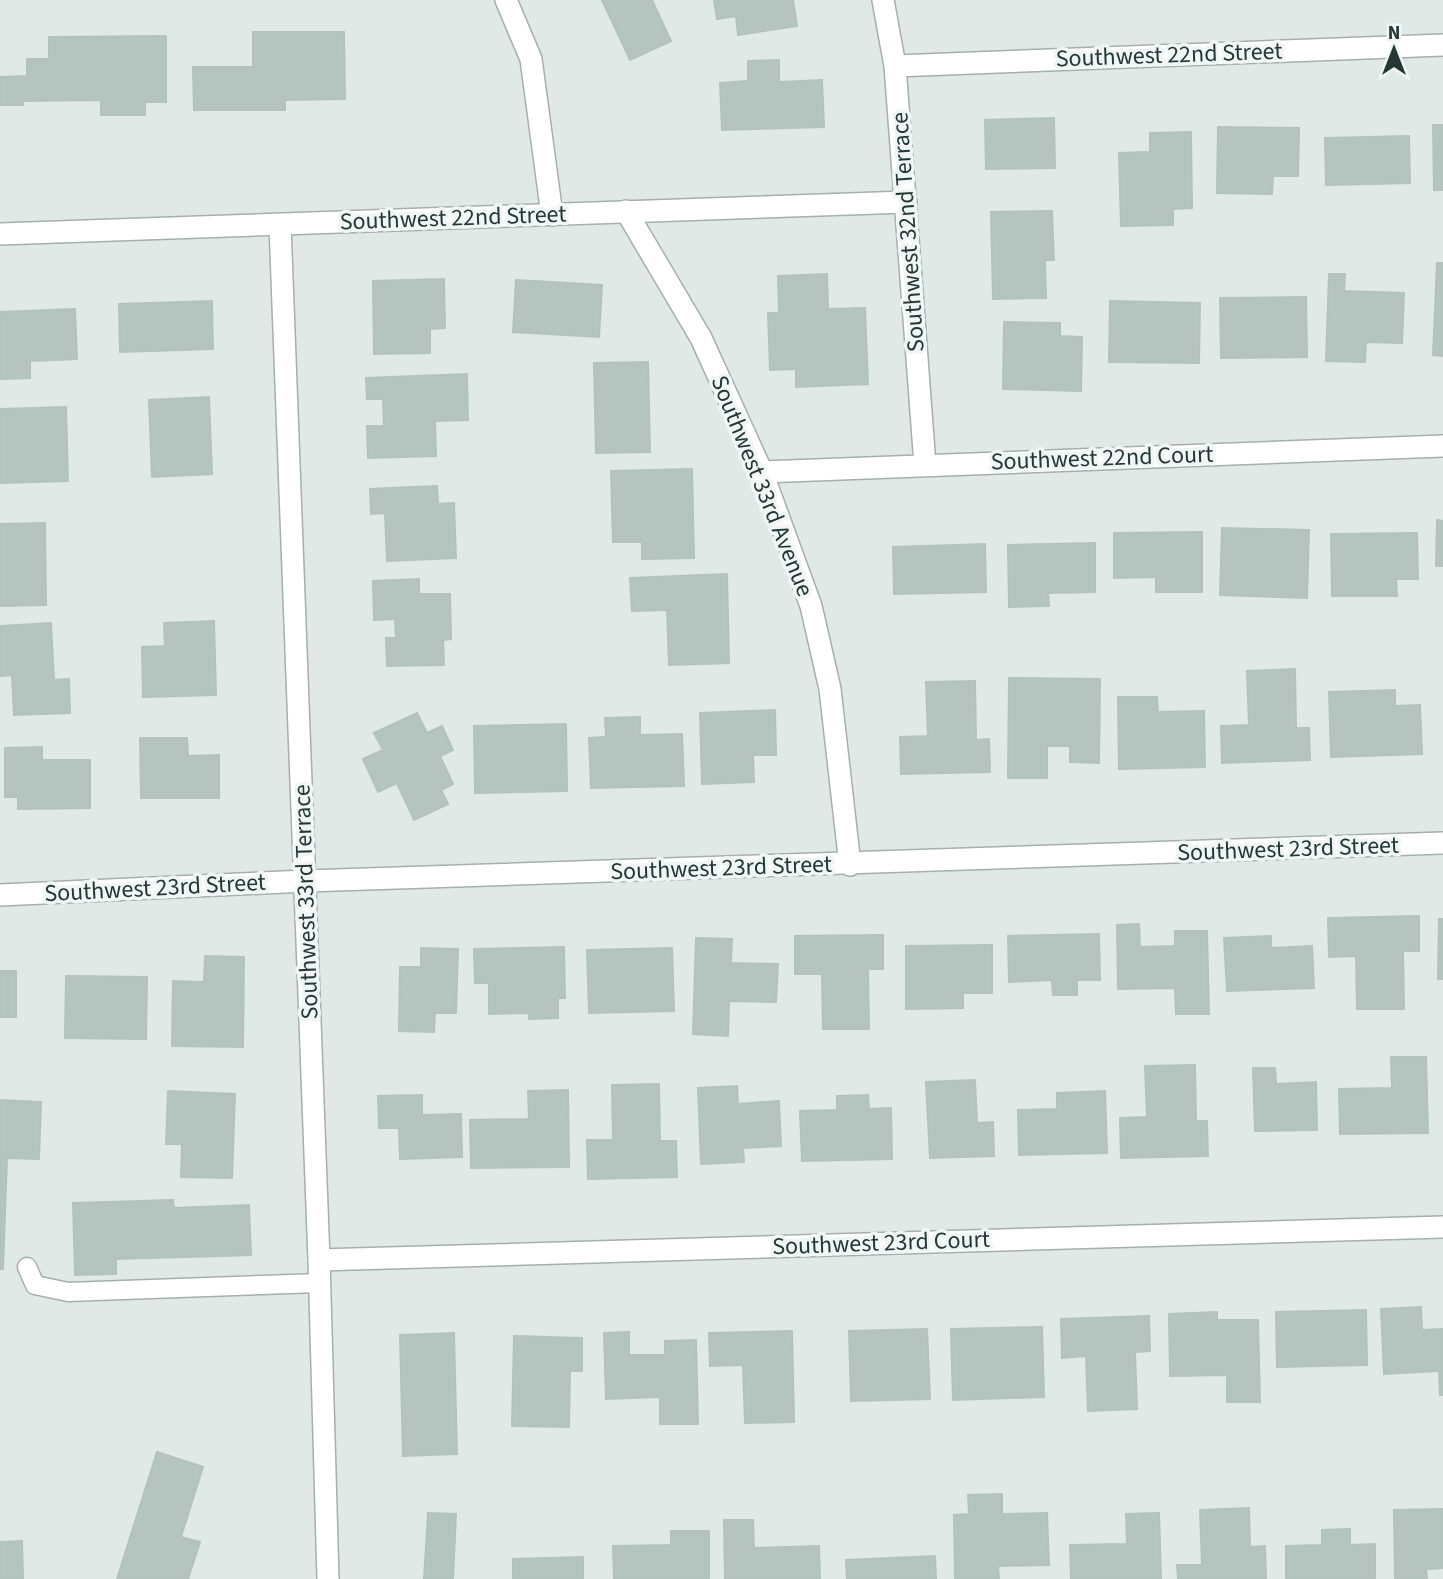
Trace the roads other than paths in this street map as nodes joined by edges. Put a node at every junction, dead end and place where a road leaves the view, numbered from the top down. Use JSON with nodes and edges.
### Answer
{"nodes":[{"id":1,"x":506,"y":0,"type":"edge"},
{"id":2,"x":883,"y":0,"type":"edge"},
{"id":3,"x":1443,"y":45,"type":"edge"},
{"id":4,"x":895,"y":66,"type":"junction"},
{"id":5,"x":906,"y":202,"type":"junction"},
{"id":6,"x":626,"y":211,"type":"junction"},
{"id":7,"x":552,"y":215,"type":"junction"},
{"id":8,"x":280,"y":225,"type":"junction"},
{"id":9,"x":0,"y":234,"type":"edge"},
{"id":10,"x":1443,"y":446,"type":"edge"},
{"id":11,"x":926,"y":465,"type":"junction"},
{"id":12,"x":762,"y":472,"type":"junction"},
{"id":13,"x":1443,"y":844,"type":"edge"},
{"id":14,"x":850,"y":865,"type":"junction"},
{"id":15,"x":306,"y":881,"type":"junction"},
{"id":16,"x":0,"y":895,"type":"edge"},
{"id":17,"x":1443,"y":1227,"type":"edge"},
{"id":18,"x":319,"y":1259,"type":"junction"},
{"id":19,"x":27,"y":1267,"type":"dead end"},
{"id":20,"x":320,"y":1283,"type":"junction"},
{"id":21,"x":328,"y":1579,"type":"edge"}],
"edges":[{"from":1,"to":7,"type":"street"},
{"from":2,"to":4,"type":"street","name":"Southwest 32nd Terrace"},
{"from":3,"to":4,"type":"street","name":"Southwest 22nd Street"},
{"from":4,"to":5,"type":"street","name":"Southwest 32nd Terrace"},
{"from":5,"to":6,"type":"street","name":"Southwest 22nd Street"},
{"from":5,"to":11,"type":"street","name":"Southwest 32nd Terrace"},
{"from":6,"to":7,"type":"street","name":"Southwest 22nd Street"},
{"from":6,"to":12,"type":"street","name":"Southwest 33rd Avenue"},
{"from":7,"to":8,"type":"street","name":"Southwest 22nd Street"},
{"from":8,"to":9,"type":"street","name":"Southwest 22nd Street"},
{"from":8,"to":15,"type":"street","name":"Southwest 33rd Terrace"},
{"from":10,"to":11,"type":"street","name":"Southwest 22nd Court"},
{"from":11,"to":12,"type":"street","name":"Southwest 22nd Court"},
{"from":12,"to":14,"type":"street","name":"Southwest 33rd Avenue"},
{"from":13,"to":14,"type":"street","name":"Southwest 23rd Street"},
{"from":14,"to":15,"type":"street","name":"Southwest 23rd Street"},
{"from":15,"to":16,"type":"street","name":"Southwest 23rd Street"},
{"from":15,"to":18,"type":"street","name":"Southwest 33rd Terrace"},
{"from":17,"to":18,"type":"street","name":"Southwest 23rd Court"},
{"from":18,"to":20,"type":"street","name":"Southwest 33rd Terrace"},
{"from":19,"to":20,"type":"lane"},
{"from":20,"to":21,"type":"street","name":"Southwest 33rd Terrace"}]}
